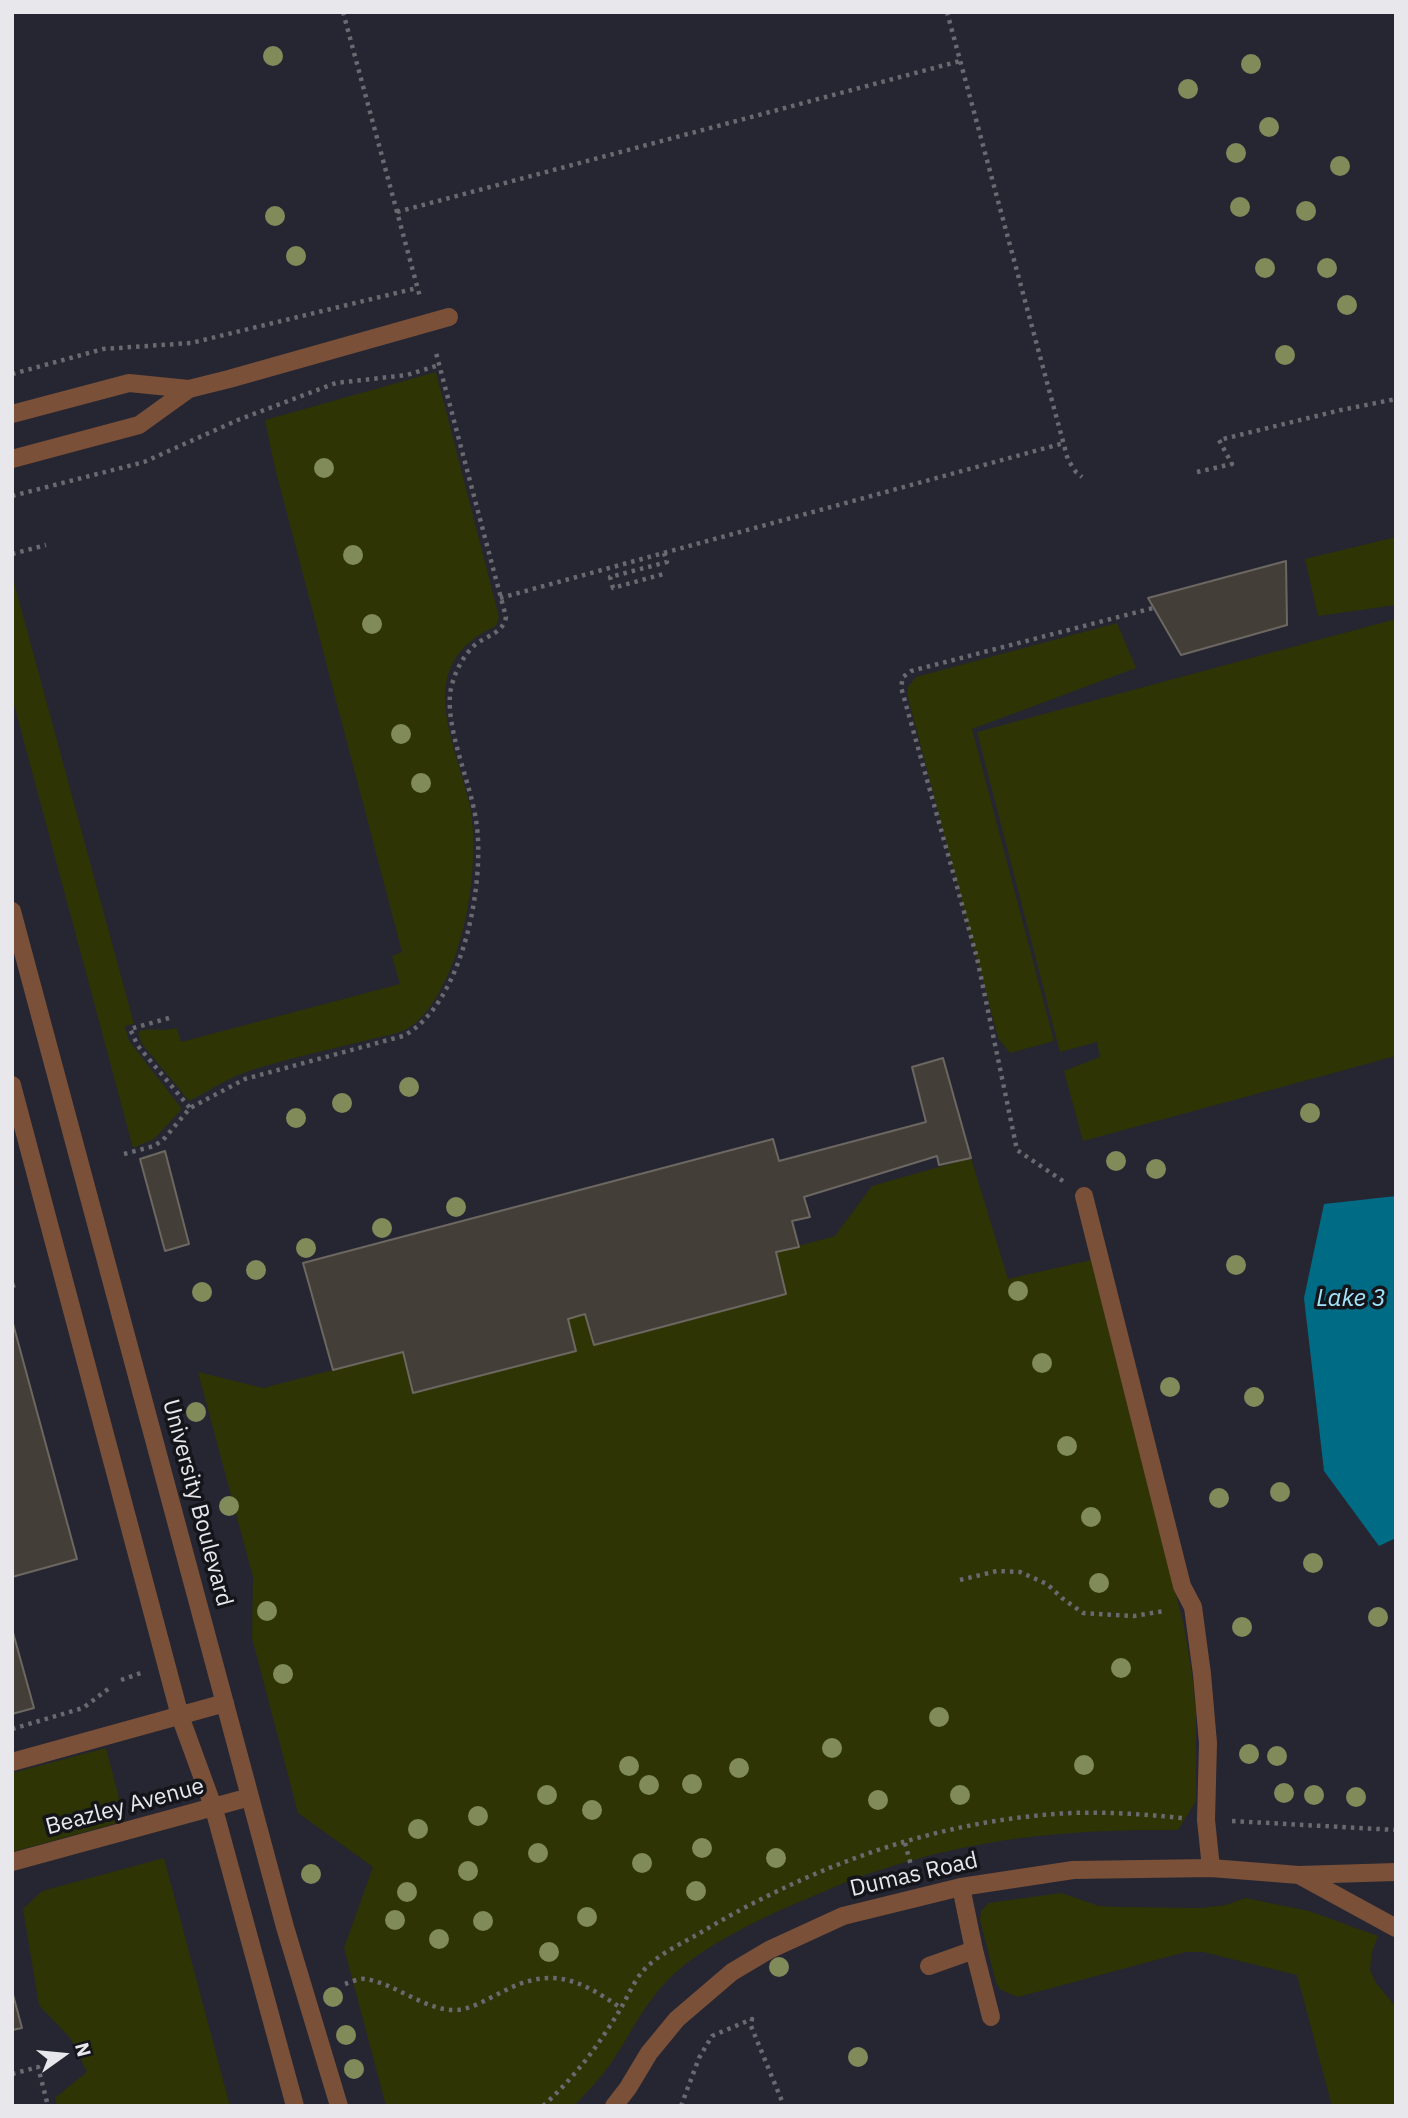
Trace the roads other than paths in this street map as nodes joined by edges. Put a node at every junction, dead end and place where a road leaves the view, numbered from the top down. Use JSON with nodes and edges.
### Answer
{"nodes":[{"id":1,"x":449,"y":317,"type":"dead end"},
{"id":2,"x":189,"y":389,"type":"junction"},
{"id":3,"x":12,"y":414,"type":"edge"},
{"id":4,"x":12,"y":459,"type":"edge"},
{"id":5,"x":12,"y":911,"type":"edge"},
{"id":6,"x":12,"y":1086,"type":"edge"},
{"id":7,"x":1084,"y":1196,"type":"road end"},
{"id":8,"x":225,"y":1703,"type":"junction"},
{"id":9,"x":180,"y":1716,"type":"junction"},
{"id":10,"x":12,"y":1762,"type":"edge"},
{"id":11,"x":250,"y":1797,"type":"junction"},
{"id":12,"x":214,"y":1809,"type":"junction"},
{"id":13,"x":12,"y":1862,"type":"edge"},
{"id":14,"x":1210,"y":1868,"type":"junction"},
{"id":15,"x":1396,"y":1872,"type":"edge"},
{"id":16,"x":1299,"y":1875,"type":"junction"},
{"id":17,"x":961,"y":1888,"type":"junction"},
{"id":18,"x":1396,"y":1928,"type":"edge"},
{"id":19,"x":974,"y":1950,"type":"junction"},
{"id":20,"x":929,"y":1966,"type":"dead end"},
{"id":21,"x":991,"y":2017,"type":"dead end"},
{"id":22,"x":295,"y":2106,"type":"edge"},
{"id":23,"x":339,"y":2106,"type":"edge"},
{"id":24,"x":614,"y":2106,"type":"edge"}],
"edges":[{"from":1,"to":2,"type":"street"},
{"from":2,"to":3,"type":"street"},
{"from":2,"to":4,"type":"street"},
{"from":5,"to":8,"type":"street","name":"University Boulevard"},
{"from":6,"to":9,"type":"street"},
{"from":7,"to":14,"type":"street"},
{"from":8,"to":9,"type":"street"},
{"from":8,"to":11,"type":"street","name":"University Boulevard"},
{"from":9,"to":10,"type":"street"},
{"from":9,"to":12,"type":"street"},
{"from":11,"to":12,"type":"street","name":"Beazley Avenue"},
{"from":11,"to":23,"type":"street","name":"University Boulevard"},
{"from":12,"to":13,"type":"street","name":"Beazley Avenue"},
{"from":12,"to":22,"type":"street"},
{"from":14,"to":16,"type":"street","name":"Dumas Road"},
{"from":14,"to":17,"type":"street","name":"Dumas Road"},
{"from":15,"to":16,"type":"street","name":"Dumas Road"},
{"from":16,"to":18,"type":"street","name":"Dumas Road"},
{"from":17,"to":19,"type":"street"},
{"from":17,"to":24,"type":"street","name":"Dumas Road"},
{"from":19,"to":20,"type":"street"},
{"from":19,"to":21,"type":"street"}]}
